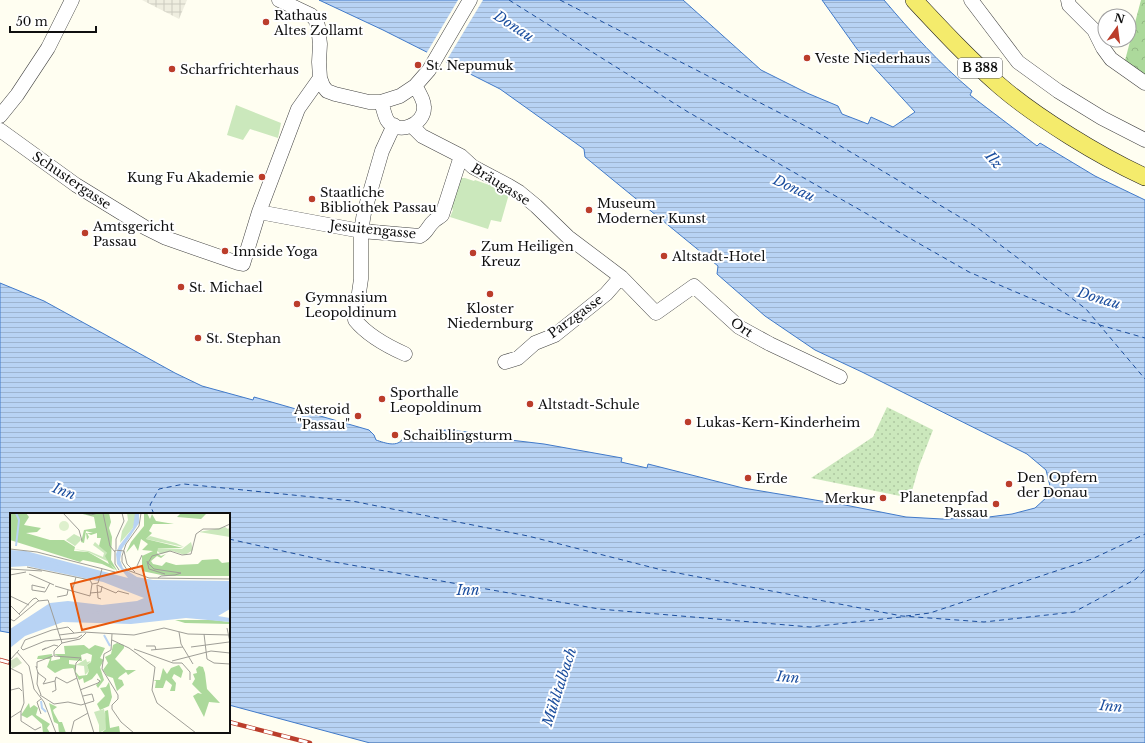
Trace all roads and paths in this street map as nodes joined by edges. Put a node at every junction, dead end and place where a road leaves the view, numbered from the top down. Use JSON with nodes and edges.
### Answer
{"nodes":[{"id":1,"x":72,"y":0,"type":"edge"},
{"id":2,"x":279,"y":0,"type":"edge"},
{"id":3,"x":470,"y":0,"type":"edge"},
{"id":4,"x":914,"y":0,"type":"edge"},
{"id":5,"x":971,"y":0,"type":"edge"},
{"id":6,"x":1068,"y":0,"type":"edge"},
{"id":7,"x":320,"y":78,"type":"junction"},
{"id":8,"x":1145,"y":83,"type":"edge"},
{"id":9,"x":415,"y":86,"type":"junction"},
{"id":10,"x":381,"y":102,"type":"junction"},
{"id":11,"x":0,"y":116,"type":"edge"},
{"id":12,"x":394,"y":125,"type":"junction"},
{"id":13,"x":412,"y":126,"type":"junction"},
{"id":14,"x":0,"y":130,"type":"edge"},
{"id":15,"x":1145,"y":140,"type":"edge"},
{"id":16,"x":461,"y":156,"type":"junction"},
{"id":17,"x":1145,"y":177,"type":"edge"},
{"id":18,"x":259,"y":212,"type":"junction"},
{"id":19,"x":362,"y":231,"type":"junction"},
{"id":20,"x":621,"y":276,"type":"junction"},
{"id":21,"x":656,"y":313,"type":"joint"},
{"id":22,"x":405,"y":354,"type":"dead end"},
{"id":23,"x":505,"y":362,"type":"dead end"},
{"id":24,"x":840,"y":377,"type":"dead end"}],
"edges":[{"from":1,"to":11,"type":"street"},
{"from":2,"to":7,"type":"street"},
{"from":3,"to":9,"type":"street"},
{"from":4,"to":17,"type":"main road","number":"B 388"},
{"from":5,"to":15,"type":"street"},
{"from":6,"to":8,"type":"street"},
{"from":7,"to":10,"type":"street"},
{"from":7,"to":18,"type":"street"},
{"from":9,"to":10,"type":"street"},
{"from":9,"to":13,"type":"street"},
{"from":10,"to":12,"type":"street"},
{"from":12,"to":13,"type":"street"},
{"from":12,"to":19,"type":"street"},
{"from":13,"to":16,"type":"street","name":"Bräugasse"},
{"from":14,"to":18,"type":"street","name":"Schustergasse"},
{"from":16,"to":19,"type":"street","name":"Jesuitengasse"},
{"from":16,"to":20,"type":"street","name":"Bräugasse"},
{"from":18,"to":19,"type":"street","name":"Jesuitengasse"},
{"from":19,"to":22,"type":"street"},
{"from":20,"to":21,"type":"street","name":"Bräugasse"},
{"from":20,"to":23,"type":"street","name":"Parzgasse"},
{"from":21,"to":24,"type":"street","name":"Ort"}]}
